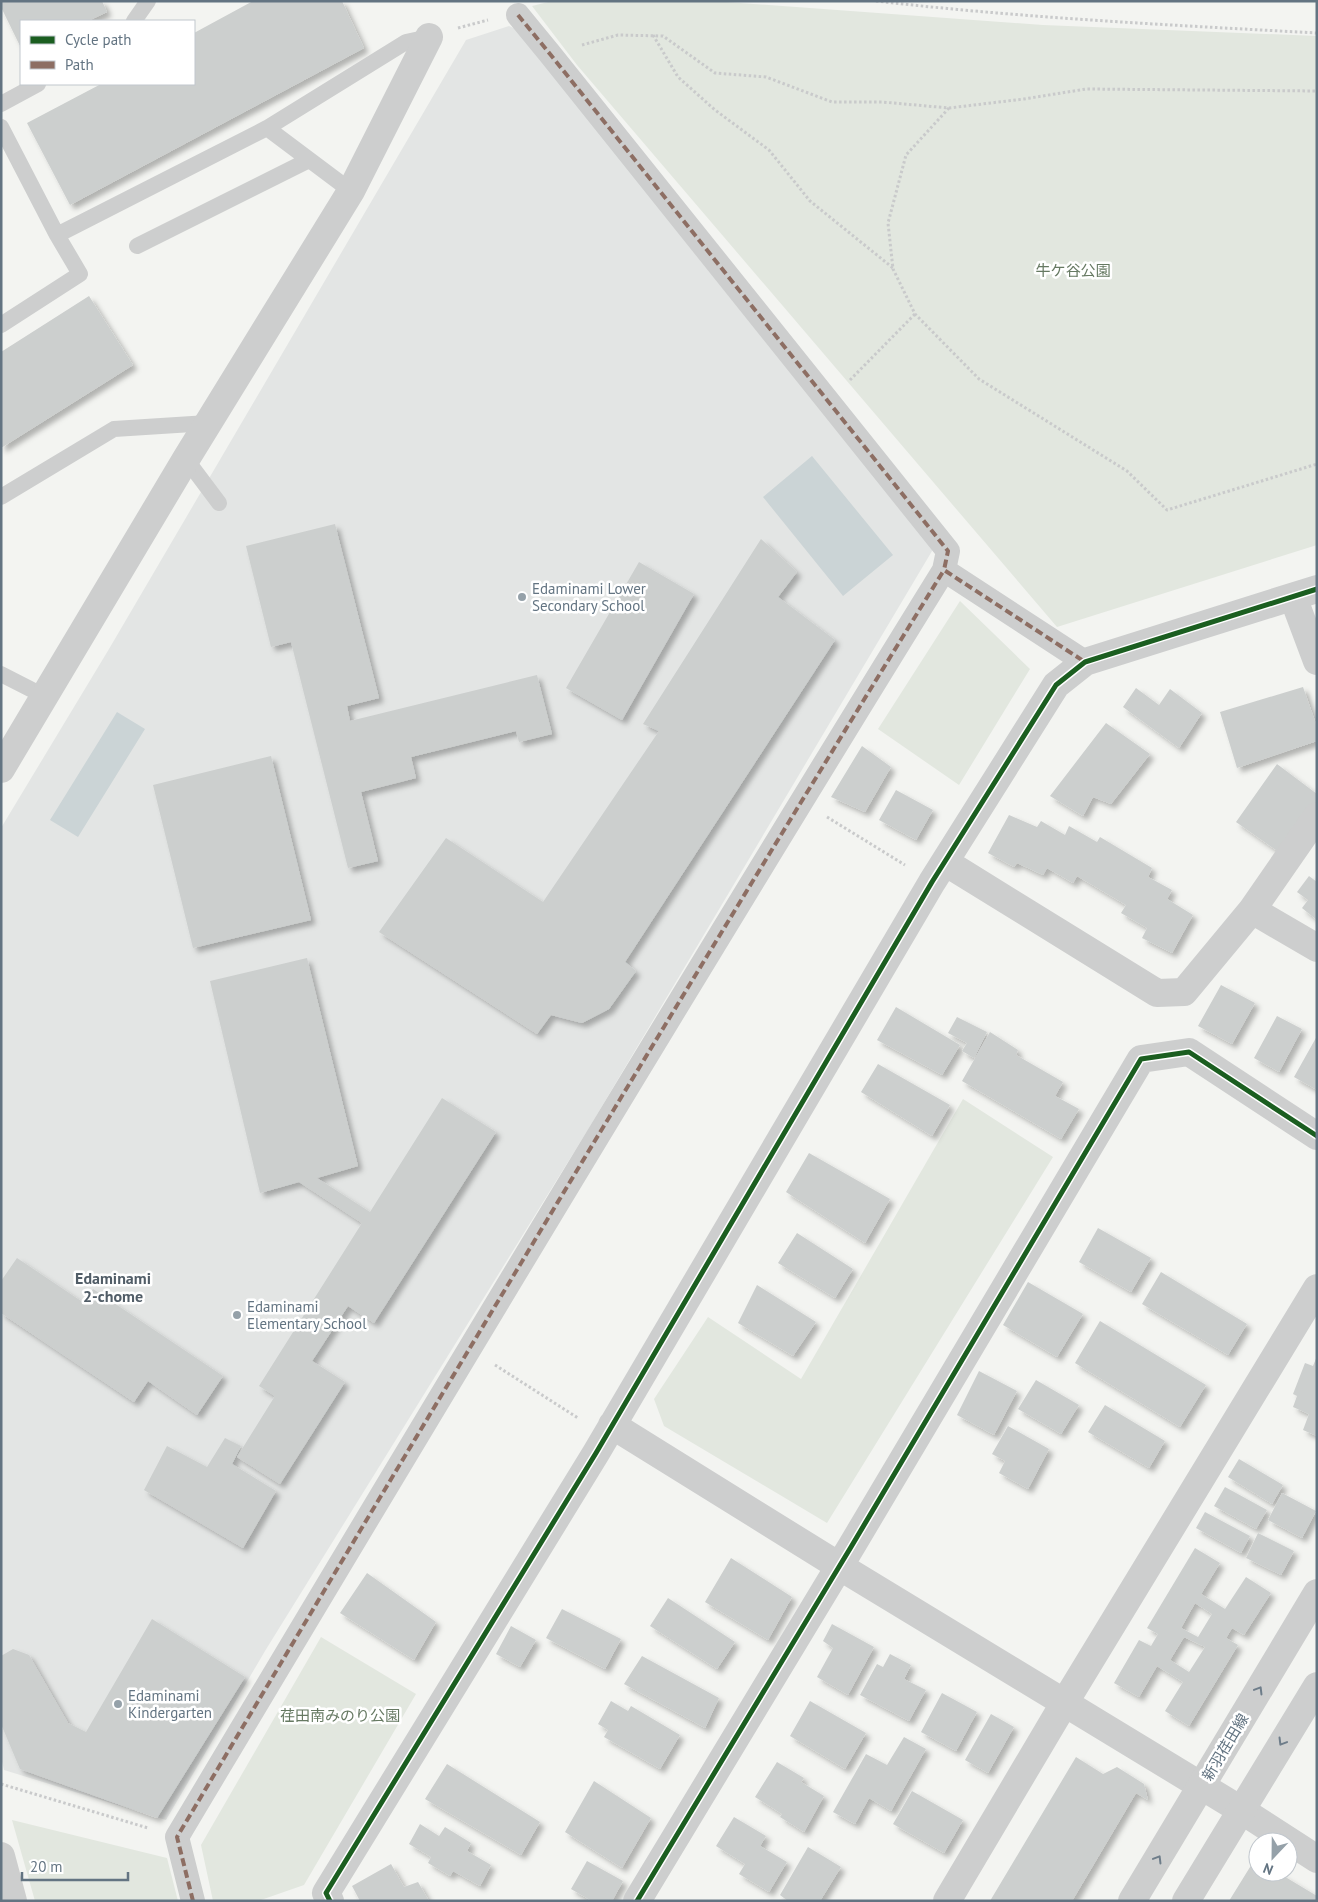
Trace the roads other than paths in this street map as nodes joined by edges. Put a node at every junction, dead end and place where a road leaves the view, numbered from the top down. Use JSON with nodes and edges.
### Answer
{"nodes":[{"id":1,"x":148,"y":1,"type":"edge"},
{"id":2,"x":518,"y":15,"type":"road end"},
{"id":3,"x":135,"y":20,"type":"edge"},
{"id":4,"x":430,"y":37,"type":"joint"},
{"id":5,"x":36,"y":85,"type":"edge"},
{"id":6,"x":1,"y":104,"type":"edge"},
{"id":7,"x":1,"y":127,"type":"edge"},
{"id":8,"x":267,"y":128,"type":"junction"},
{"id":9,"x":309,"y":160,"type":"junction"},
{"id":10,"x":351,"y":191,"type":"junction"},
{"id":11,"x":57,"y":235,"type":"junction"},
{"id":12,"x":137,"y":246,"type":"dead end"},
{"id":13,"x":1,"y":325,"type":"edge"},
{"id":14,"x":208,"y":424,"type":"junction"},
{"id":15,"x":186,"y":459,"type":"junction"},
{"id":16,"x":1,"y":497,"type":"edge"},
{"id":17,"x":219,"y":503,"type":"dead end"},
{"id":18,"x":944,"y":570,"type":"junction"},
{"id":19,"x":1305,"y":593,"type":"edge"},
{"id":20,"x":1317,"y":661,"type":"edge"},
{"id":21,"x":1085,"y":662,"type":"junction"},
{"id":22,"x":1,"y":674,"type":"edge"},
{"id":23,"x":44,"y":696,"type":"junction"},
{"id":24,"x":1,"y":769,"type":"edge"},
{"id":25,"x":1317,"y":816,"type":"edge"},
{"id":26,"x":938,"y":872,"type":"junction"},
{"id":27,"x":1252,"y":910,"type":"junction"},
{"id":28,"x":1317,"y":948,"type":"edge"},
{"id":29,"x":1317,"y":1136,"type":"edge"},
{"id":30,"x":1317,"y":1288,"type":"edge"},
{"id":31,"x":609,"y":1430,"type":"junction"},
{"id":32,"x":839,"y":1566,"type":"junction"},
{"id":33,"x":1317,"y":1593,"type":"edge"},
{"id":34,"x":1317,"y":1686,"type":"edge"},
{"id":35,"x":1065,"y":1702,"type":"junction"},
{"id":36,"x":1201,"y":1787,"type":"junction"},
{"id":37,"x":1241,"y":1810,"type":"junction"},
{"id":38,"x":1,"y":1856,"type":"edge"},
{"id":39,"x":1317,"y":1860,"type":"edge"},
{"id":40,"x":13,"y":1901,"type":"edge"},
{"id":41,"x":193,"y":1901,"type":"edge"},
{"id":42,"x":330,"y":1901,"type":"edge"},
{"id":43,"x":637,"y":1901,"type":"edge"},
{"id":44,"x":947,"y":1901,"type":"edge"},
{"id":45,"x":1132,"y":1901,"type":"edge"},
{"id":46,"x":1186,"y":1901,"type":"edge"}],
"edges":[{"from":1,"to":3,"type":"lane"},
{"from":2,"to":18,"type":"street"},
{"from":4,"to":8,"type":"lane"},
{"from":4,"to":10,"type":"street"},
{"from":5,"to":6,"type":"lane"},
{"from":7,"to":11,"type":"lane"},
{"from":8,"to":9,"type":"lane"},
{"from":8,"to":11,"type":"lane"},
{"from":9,"to":10,"type":"lane"},
{"from":9,"to":12,"type":"lane"},
{"from":10,"to":14,"type":"street"},
{"from":11,"to":13,"type":"lane"},
{"from":14,"to":15,"type":"street"},
{"from":14,"to":16,"type":"lane"},
{"from":15,"to":17,"type":"lane"},
{"from":15,"to":23,"type":"street"},
{"from":18,"to":21,"type":"street"},
{"from":18,"to":41,"type":"street"},
{"from":19,"to":20,"type":"street"},
{"from":19,"to":21,"type":"street"},
{"from":21,"to":26,"type":"street"},
{"from":22,"to":23,"type":"lane"},
{"from":23,"to":24,"type":"street"},
{"from":25,"to":27,"type":"street"},
{"from":26,"to":27,"type":"street"},
{"from":26,"to":31,"type":"street"},
{"from":27,"to":28,"type":"street"},
{"from":29,"to":32,"type":"street"},
{"from":30,"to":35,"type":"street"},
{"from":31,"to":32,"type":"street"},
{"from":31,"to":42,"type":"street"},
{"from":32,"to":35,"type":"street"},
{"from":32,"to":43,"type":"street"},
{"from":36,"to":33,"type":"street","name":"新羽荏田線","one_way":true},
{"from":34,"to":37,"type":"street","one_way":true},
{"from":35,"to":36,"type":"street"},
{"from":35,"to":44,"type":"street"},
{"from":36,"to":37,"type":"street"},
{"from":45,"to":36,"type":"street","name":"新羽荏田線","one_way":true},
{"from":37,"to":39,"type":"street"},
{"from":37,"to":46,"type":"street"},
{"from":38,"to":40,"type":"street"}]}
